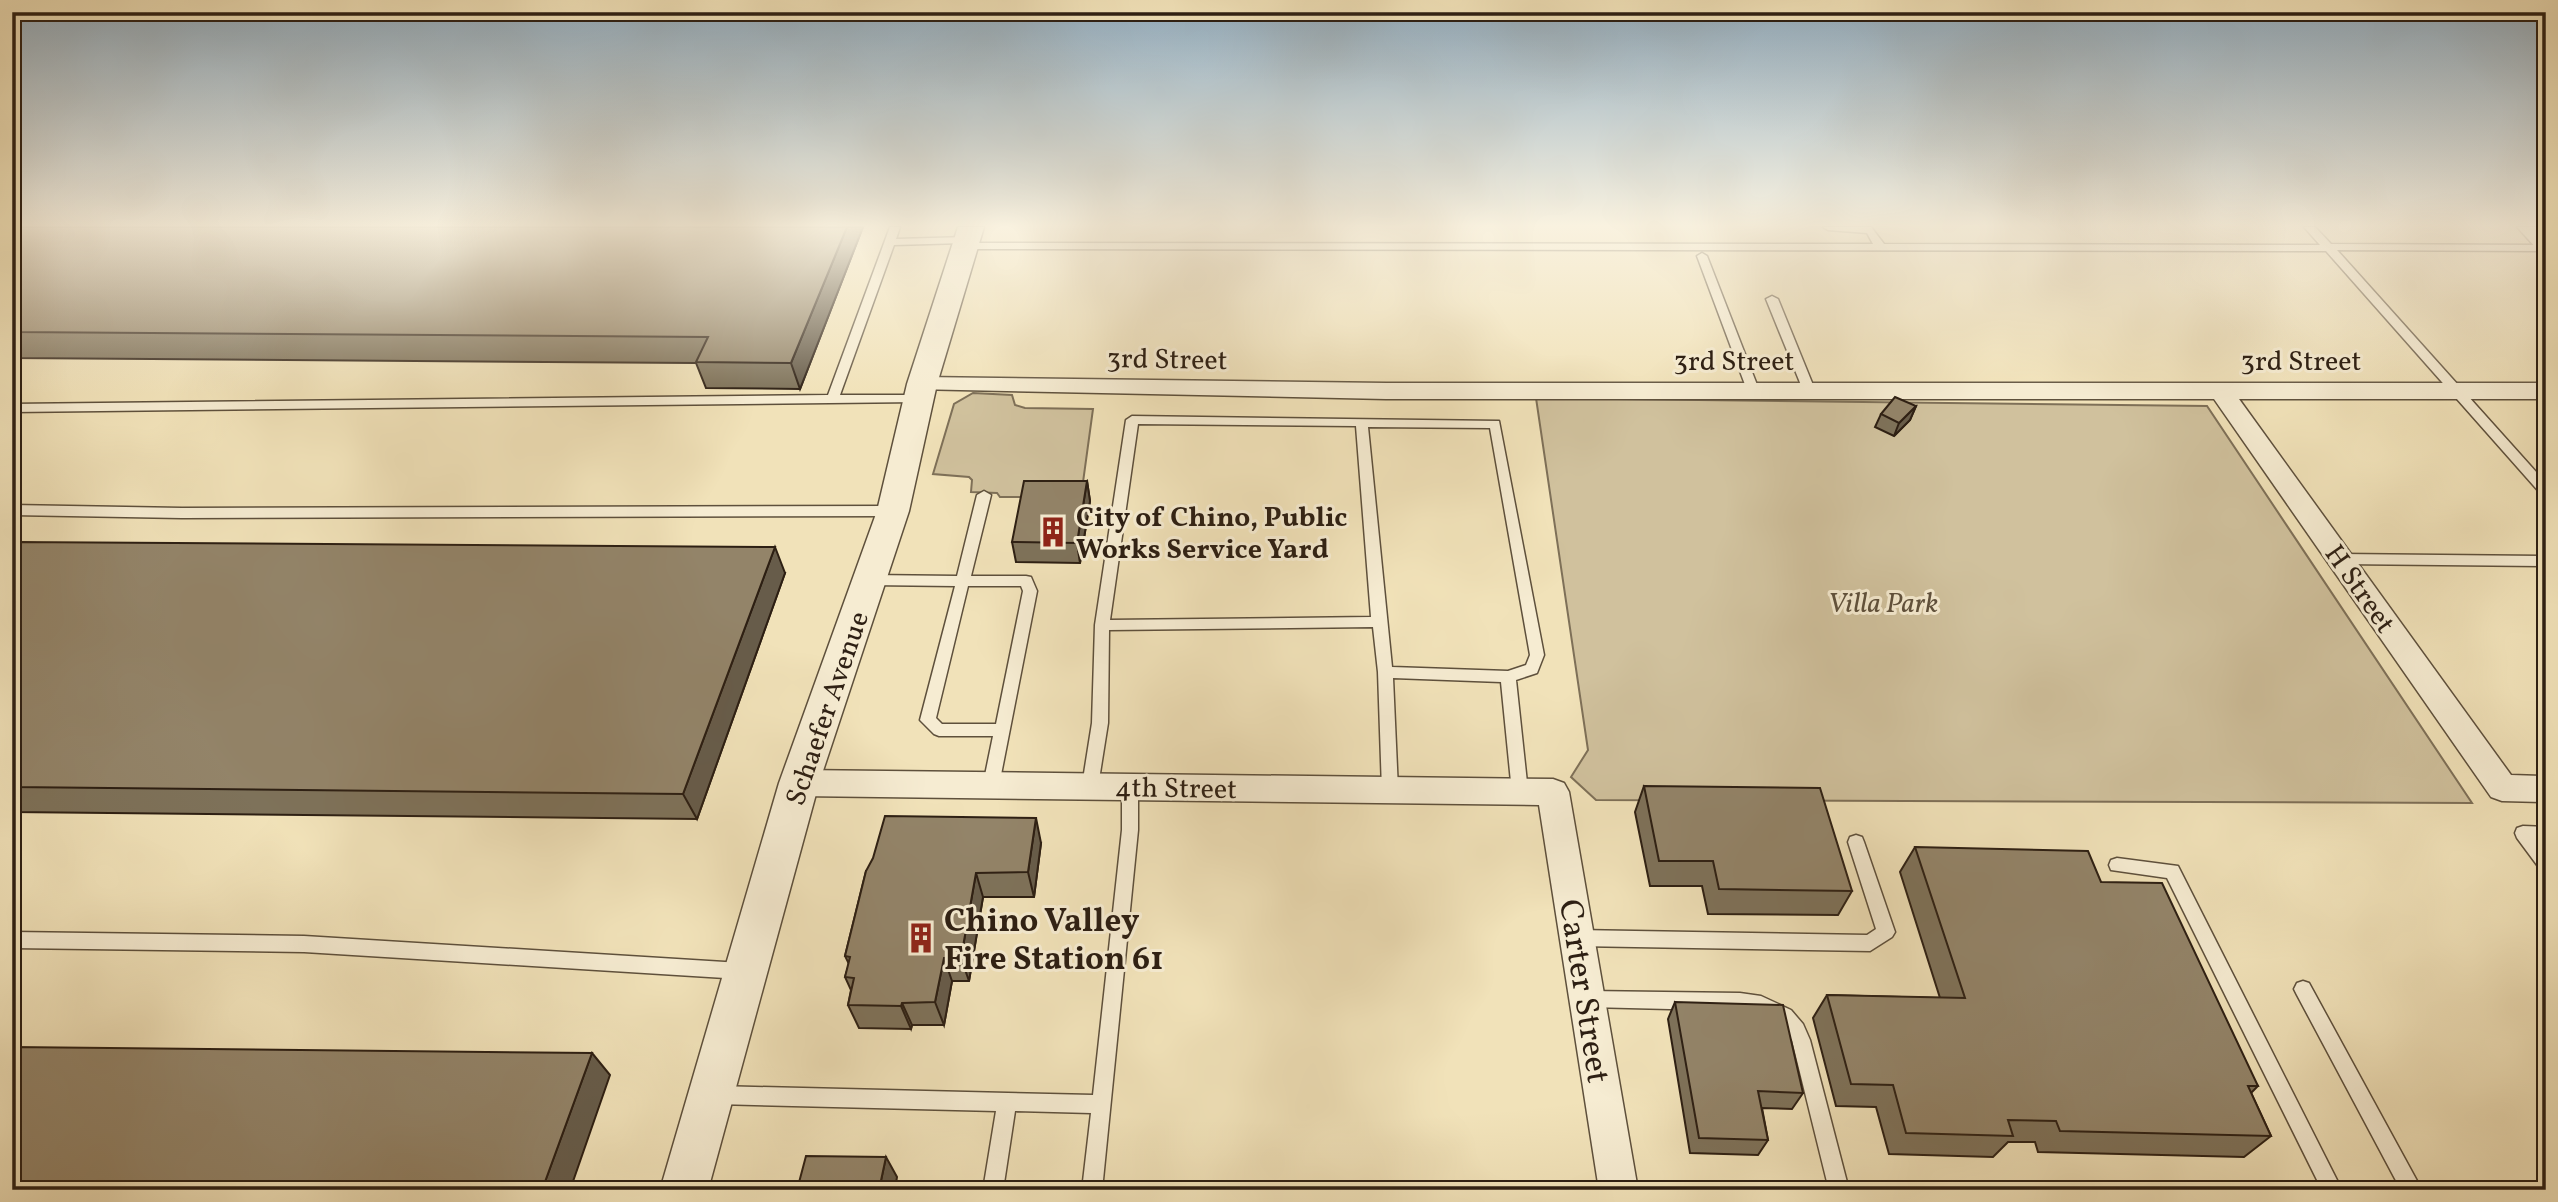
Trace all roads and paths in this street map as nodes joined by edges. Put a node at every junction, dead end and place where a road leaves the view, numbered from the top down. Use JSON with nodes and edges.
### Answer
{"nodes":[{"id":1,"x":875,"y":283,"type":"edge"},
{"id":2,"x":954,"y":283,"type":"edge"},
{"id":3,"x":1713,"y":283,"type":"edge"},
{"id":4,"x":2359,"y":283,"type":"edge"},
{"id":5,"x":1772,"y":299,"type":"dead end"},
{"id":6,"x":2220,"y":389,"type":"junction"},
{"id":7,"x":1753,"y":390,"type":"junction"},
{"id":8,"x":1809,"y":390,"type":"junction"},
{"id":9,"x":2455,"y":390,"type":"junction"},
{"id":10,"x":920,"y":391,"type":"junction"},
{"id":11,"x":2546,"y":391,"type":"edge"},
{"id":12,"x":833,"y":398,"type":"junction"},
{"id":13,"x":12,"y":408,"type":"edge"},
{"id":14,"x":1362,"y":423,"type":"junction"},
{"id":15,"x":2546,"y":491,"type":"edge"},
{"id":16,"x":984,"y":495,"type":"dead end"},
{"id":17,"x":12,"y":510,"type":"edge"},
{"id":18,"x":893,"y":511,"type":"junction"},
{"id":19,"x":2340,"y":559,"type":"junction"},
{"id":20,"x":2546,"y":561,"type":"edge"},
{"id":21,"x":963,"y":579,"type":"junction"},
{"id":22,"x":869,"y":580,"type":"junction"},
{"id":23,"x":1379,"y":622,"type":"junction"},
{"id":24,"x":1102,"y":625,"type":"junction"},
{"id":25,"x":1385,"y":672,"type":"junction"},
{"id":26,"x":1508,"y":677,"type":"junction"},
{"id":27,"x":1002,"y":730,"type":"junction"},
{"id":28,"x":799,"y":783,"type":"junction"},
{"id":29,"x":990,"y":785,"type":"junction"},
{"id":30,"x":1090,"y":786,"type":"junction"},
{"id":31,"x":1130,"y":787,"type":"junction"},
{"id":32,"x":2546,"y":789,"type":"edge"},
{"id":33,"x":1390,"y":790,"type":"junction"},
{"id":34,"x":1537,"y":792,"type":"junction"},
{"id":35,"x":2546,"y":834,"type":"edge"},
{"id":36,"x":1856,"y":842,"type":"dead end"},
{"id":37,"x":2546,"y":864,"type":"edge"},
{"id":38,"x":2116,"y":865,"type":"dead end"},
{"id":39,"x":1577,"y":938,"type":"junction"},
{"id":40,"x":12,"y":940,"type":"edge"},
{"id":41,"x":747,"y":972,"type":"junction"},
{"id":42,"x":2303,"y":989,"type":"dead end"},
{"id":43,"x":1588,"y":999,"type":"junction"},
{"id":44,"x":712,"y":1095,"type":"junction"},
{"id":45,"x":1007,"y":1103,"type":"junction"},
{"id":46,"x":1099,"y":1104,"type":"junction"},
{"id":47,"x":684,"y":1190,"type":"edge"},
{"id":48,"x":993,"y":1190,"type":"edge"},
{"id":49,"x":1092,"y":1190,"type":"edge"},
{"id":50,"x":1619,"y":1190,"type":"edge"},
{"id":51,"x":1839,"y":1190,"type":"edge"},
{"id":52,"x":2332,"y":1190,"type":"edge"},
{"id":53,"x":2412,"y":1190,"type":"edge"}],
"edges":[{"from":1,"to":12,"type":"lane"},
{"from":2,"to":10,"type":"street","name":"Schaefer Avenue"},
{"from":3,"to":7,"type":"lane"},
{"from":4,"to":9,"type":"lane"},
{"from":5,"to":8,"type":"lane"},
{"from":6,"to":8,"type":"street","name":"3rd Street"},
{"from":6,"to":9,"type":"street","name":"3rd Street"},
{"from":6,"to":19,"type":"street","name":"H Street"},
{"from":7,"to":8,"type":"street","name":"3rd Street"},
{"from":7,"to":10,"type":"street","name":"3rd Street"},
{"from":9,"to":11,"type":"street","name":"3rd Street"},
{"from":9,"to":15,"type":"lane"},
{"from":10,"to":12,"type":"lane"},
{"from":10,"to":18,"type":"street","name":"Schaefer Avenue"},
{"from":12,"to":13,"type":"lane"},
{"from":14,"to":23,"type":"lane"},
{"from":14,"to":24,"type":"lane"},
{"from":14,"to":26,"type":"lane"},
{"from":16,"to":21,"type":"lane"},
{"from":17,"to":18,"type":"lane"},
{"from":18,"to":22,"type":"street","name":"Schaefer Avenue"},
{"from":19,"to":20,"type":"lane"},
{"from":19,"to":32,"type":"street","name":"H Street"},
{"from":21,"to":22,"type":"lane"},
{"from":21,"to":27,"type":"lane"},
{"from":21,"to":27,"type":"lane"},
{"from":22,"to":28,"type":"street","name":"Schaefer Avenue"},
{"from":23,"to":24,"type":"lane"},
{"from":23,"to":25,"type":"lane"},
{"from":24,"to":30,"type":"lane"},
{"from":25,"to":26,"type":"lane"},
{"from":25,"to":33,"type":"lane"},
{"from":26,"to":34,"type":"lane"},
{"from":27,"to":29,"type":"lane"},
{"from":28,"to":29,"type":"street","name":"4th Street"},
{"from":28,"to":41,"type":"street","name":"Schaefer Avenue"},
{"from":29,"to":30,"type":"street","name":"4th Street"},
{"from":30,"to":31,"type":"street","name":"4th Street"},
{"from":31,"to":33,"type":"street","name":"4th Street"},
{"from":31,"to":46,"type":"lane"},
{"from":33,"to":34,"type":"street","name":"4th Street"},
{"from":34,"to":39,"type":"street","name":"Carter Street"},
{"from":35,"to":37,"type":"lane"},
{"from":36,"to":39,"type":"lane"},
{"from":38,"to":52,"type":"lane"},
{"from":39,"to":43,"type":"street","name":"Carter Street"},
{"from":40,"to":41,"type":"lane"},
{"from":41,"to":44,"type":"street","name":"Schaefer Avenue"},
{"from":42,"to":53,"type":"lane"},
{"from":43,"to":50,"type":"street","name":"Carter Street"},
{"from":43,"to":51,"type":"lane"},
{"from":44,"to":45,"type":"lane"},
{"from":44,"to":47,"type":"street","name":"Schaefer Avenue"},
{"from":45,"to":46,"type":"lane"},
{"from":45,"to":48,"type":"lane"},
{"from":46,"to":49,"type":"lane"}]}
